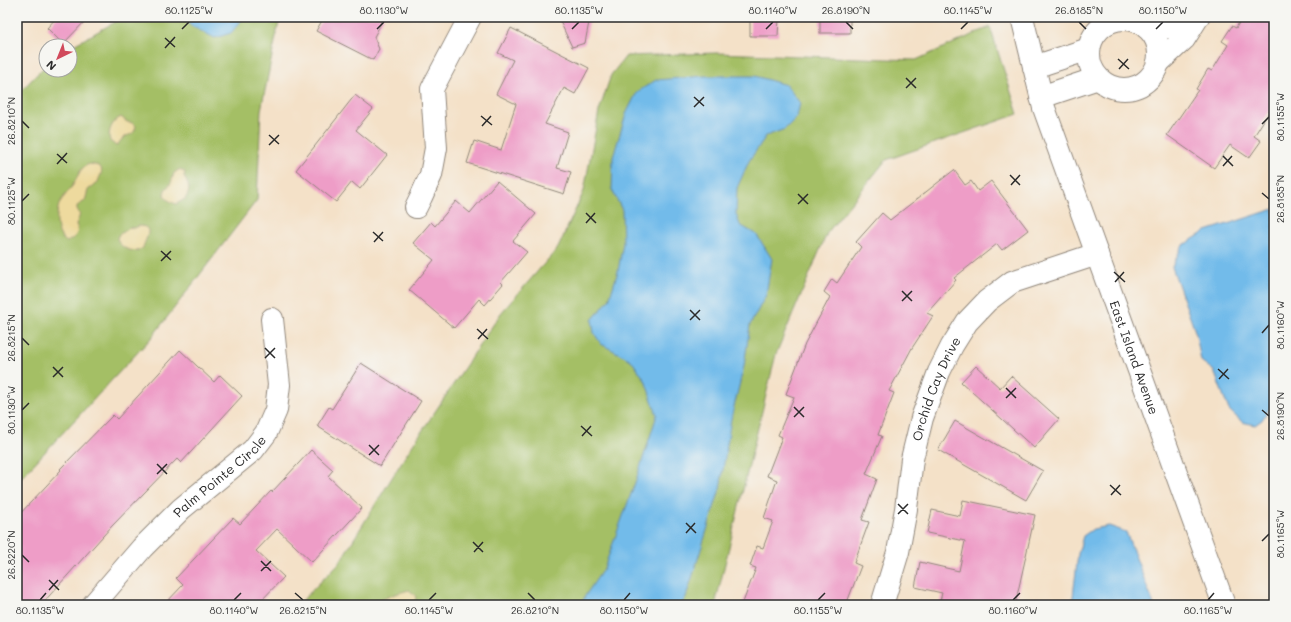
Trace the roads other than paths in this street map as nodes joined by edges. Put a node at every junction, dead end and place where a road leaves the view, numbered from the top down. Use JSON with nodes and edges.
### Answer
{"nodes":[{"id":1,"x":470,"y":17,"type":"edge"},
{"id":2,"x":1022,"y":17,"type":"edge"},
{"id":3,"x":1195,"y":17,"type":"edge"},
{"id":4,"x":1198,"y":17,"type":"edge"},
{"id":5,"x":1146,"y":28,"type":"junction"},
{"id":6,"x":1089,"y":49,"type":"junction"},
{"id":7,"x":1158,"y":63,"type":"junction"},
{"id":8,"x":1034,"y":67,"type":"junction"},
{"id":9,"x":1098,"y":78,"type":"junction"},
{"id":10,"x":1041,"y":97,"type":"junction"},
{"id":11,"x":416,"y":207,"type":"dead end"},
{"id":12,"x":1097,"y":254,"type":"junction"},
{"id":13,"x":272,"y":319,"type":"dead end"},
{"id":14,"x":93,"y":605,"type":"edge"},
{"id":15,"x":882,"y":605,"type":"edge"},
{"id":16,"x":1224,"y":605,"type":"edge"}],
"edges":[{"from":1,"to":11,"type":"street"},
{"from":2,"to":8,"type":"street","name":"East Island Avenue"},
{"from":3,"to":5,"type":"street"},
{"from":4,"to":7,"type":"street"},
{"from":5,"to":6,"type":"street"},
{"from":5,"to":7,"type":"street"},
{"from":6,"to":8,"type":"street"},
{"from":6,"to":9,"type":"street"},
{"from":7,"to":9,"type":"street"},
{"from":8,"to":10,"type":"street","name":"East Island Avenue"},
{"from":9,"to":10,"type":"street"},
{"from":10,"to":12,"type":"street","name":"East Island Avenue"},
{"from":12,"to":15,"type":"street","name":"Orchid Cay Drive"},
{"from":12,"to":16,"type":"street","name":"East Island Avenue"},
{"from":13,"to":14,"type":"street","name":"Palm Pointe Circle"}]}
